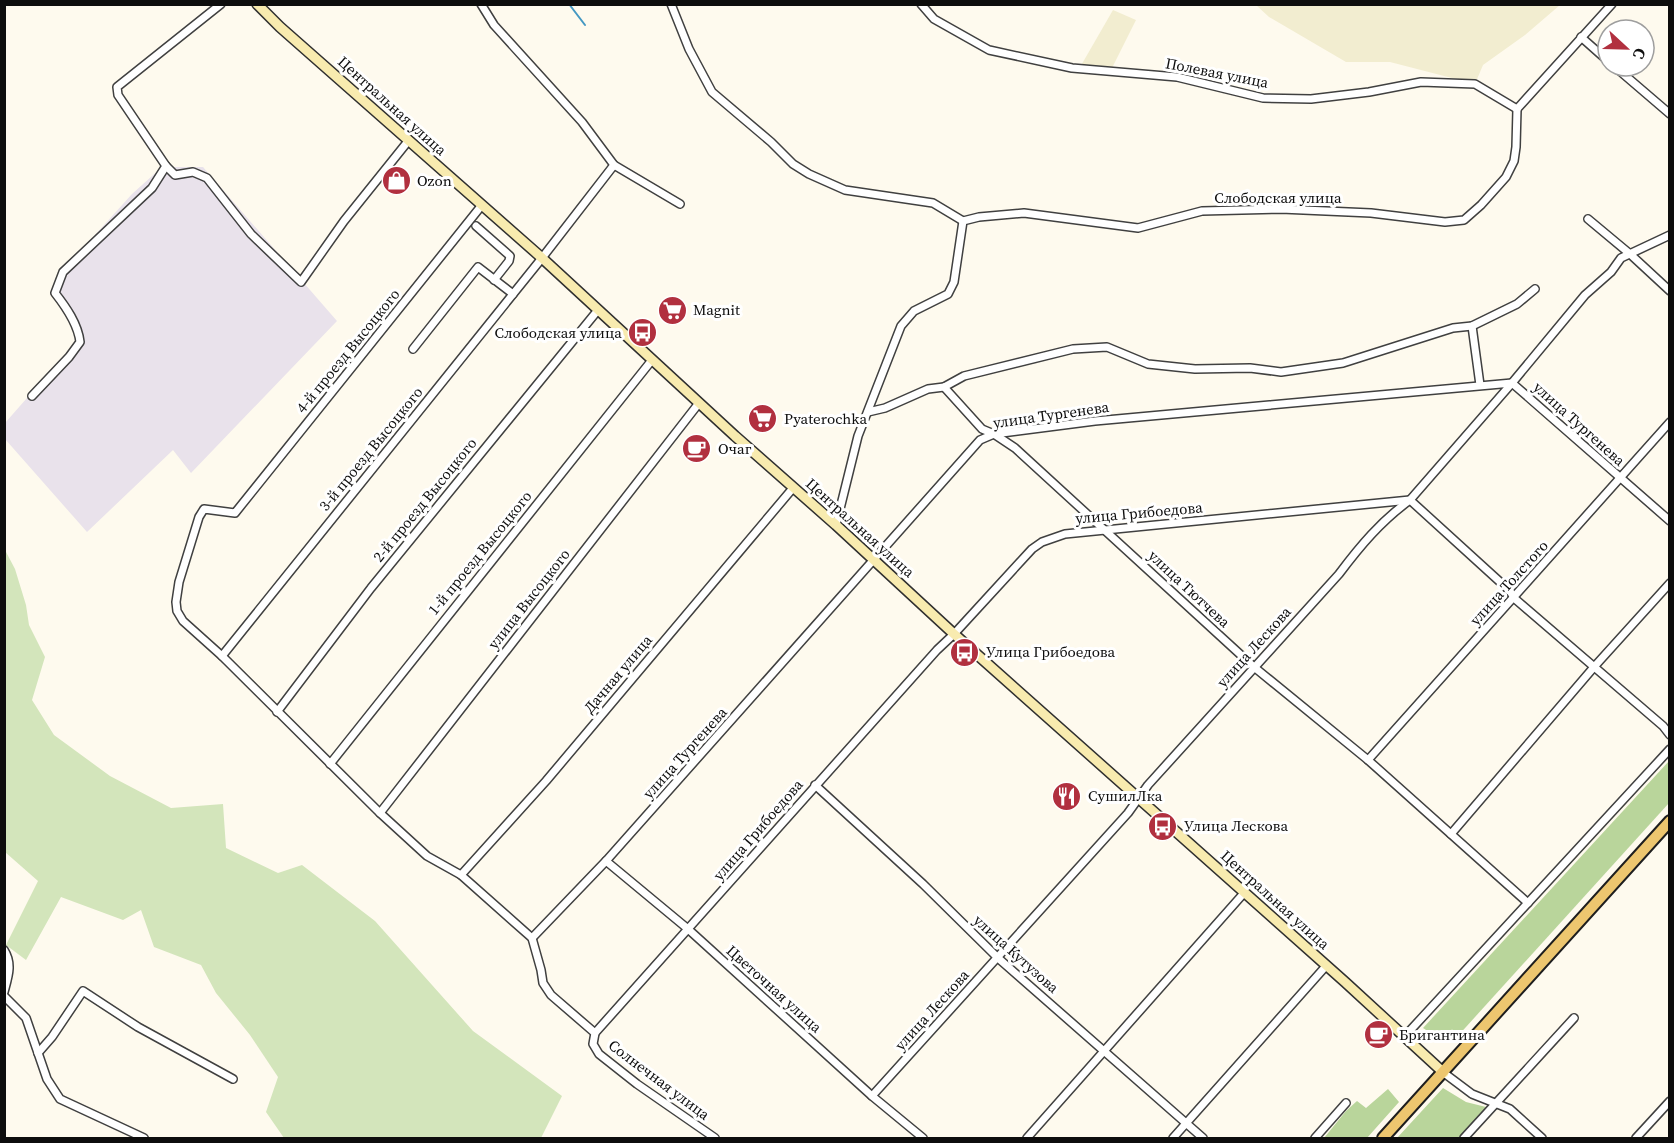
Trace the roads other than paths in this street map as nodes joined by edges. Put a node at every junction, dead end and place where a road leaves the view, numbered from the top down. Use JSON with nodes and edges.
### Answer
{"nodes":[{"id":1,"x":221,"y":4,"type":"edge"},
{"id":2,"x":257,"y":4,"type":"edge"},
{"id":3,"x":481,"y":4,"type":"edge"},
{"id":4,"x":671,"y":4,"type":"edge"},
{"id":5,"x":921,"y":4,"type":"edge"},
{"id":6,"x":1612,"y":4,"type":"edge"},
{"id":7,"x":1581,"y":38,"type":"junction"},
{"id":8,"x":1596,"y":51,"type":"edge"},
{"id":9,"x":1628,"y":78,"type":"edge"},
{"id":10,"x":1517,"y":109,"type":"junction"},
{"id":11,"x":1670,"y":114,"type":"edge"},
{"id":12,"x":409,"y":140,"type":"junction"},
{"id":13,"x":614,"y":165,"type":"junction"},
{"id":14,"x":166,"y":166,"type":"junction"},
{"id":15,"x":680,"y":204,"type":"dead end"},
{"id":16,"x":482,"y":205,"type":"junction"},
{"id":17,"x":1588,"y":219,"type":"dead end"},
{"id":18,"x":963,"y":221,"type":"junction"},
{"id":19,"x":476,"y":226,"type":"dead end"},
{"id":20,"x":1670,"y":235,"type":"edge"},
{"id":21,"x":1630,"y":254,"type":"junction"},
{"id":22,"x":542,"y":258,"type":"junction"},
{"id":23,"x":494,"y":280,"type":"junction"},
{"id":24,"x":1535,"y":289,"type":"dead end"},
{"id":25,"x":1670,"y":291,"type":"edge"},
{"id":26,"x":513,"y":294,"type":"junction"},
{"id":27,"x":598,"y":310,"type":"junction"},
{"id":28,"x":1472,"y":326,"type":"junction"},
{"id":29,"x":413,"y":349,"type":"dead end"},
{"id":30,"x":652,"y":360,"type":"junction"},
{"id":31,"x":1512,"y":383,"type":"junction"},
{"id":32,"x":1480,"y":385,"type":"junction"},
{"id":33,"x":944,"y":387,"type":"junction"},
{"id":34,"x":32,"y":396,"type":"dead end"},
{"id":35,"x":699,"y":403,"type":"junction"},
{"id":36,"x":868,"y":412,"type":"junction"},
{"id":37,"x":1670,"y":422,"type":"edge"},
{"id":38,"x":994,"y":434,"type":"junction"},
{"id":39,"x":1620,"y":478,"type":"junction"},
{"id":40,"x":793,"y":488,"type":"junction"},
{"id":41,"x":1410,"y":500,"type":"junction"},
{"id":42,"x":1670,"y":522,"type":"edge"},
{"id":43,"x":836,"y":525,"type":"junction"},
{"id":44,"x":1106,"y":531,"type":"junction"},
{"id":45,"x":874,"y":561,"type":"junction"},
{"id":46,"x":1670,"y":583,"type":"edge"},
{"id":47,"x":1514,"y":598,"type":"junction"},
{"id":48,"x":954,"y":634,"type":"junction"},
{"id":49,"x":222,"y":657,"type":"junction"},
{"id":50,"x":1254,"y":667,"type":"junction"},
{"id":51,"x":1594,"y":668,"type":"junction"},
{"id":52,"x":278,"y":712,"type":"junction"},
{"id":53,"x":1670,"y":735,"type":"edge"},
{"id":54,"x":1670,"y":748,"type":"edge"},
{"id":55,"x":1368,"y":760,"type":"junction"},
{"id":56,"x":330,"y":764,"type":"junction"},
{"id":57,"x":815,"y":785,"type":"junction"},
{"id":58,"x":1138,"y":797,"type":"junction"},
{"id":59,"x":380,"y":813,"type":"junction"},
{"id":60,"x":1670,"y":821,"type":"edge"},
{"id":61,"x":1451,"y":834,"type":"junction"},
{"id":62,"x":606,"y":861,"type":"junction"},
{"id":63,"x":461,"y":875,"type":"junction"},
{"id":64,"x":1244,"y":893,"type":"junction"},
{"id":65,"x":1528,"y":903,"type":"junction"},
{"id":66,"x":688,"y":929,"type":"junction"},
{"id":67,"x":532,"y":938,"type":"junction"},
{"id":68,"x":4,"y":950,"type":"edge"},
{"id":69,"x":998,"y":958,"type":"junction"},
{"id":70,"x":1326,"y":966,"type":"junction"},
{"id":71,"x":4,"y":994,"type":"edge"},
{"id":72,"x":1574,"y":1018,"type":"dead end"},
{"id":73,"x":595,"y":1033,"type":"junction"},
{"id":74,"x":1405,"y":1036,"type":"junction"},
{"id":75,"x":1105,"y":1051,"type":"junction"},
{"id":76,"x":38,"y":1053,"type":"junction"},
{"id":77,"x":1443,"y":1073,"type":"junction"},
{"id":78,"x":233,"y":1079,"type":"dead end"},
{"id":79,"x":872,"y":1096,"type":"junction"},
{"id":80,"x":1670,"y":1101,"type":"edge"},
{"id":81,"x":1346,"y":1103,"type":"dead end"},
{"id":82,"x":1497,"y":1104,"type":"junction"},
{"id":83,"x":1186,"y":1124,"type":"junction"},
{"id":84,"x":144,"y":1138,"type":"edge"},
{"id":85,"x":715,"y":1138,"type":"edge"},
{"id":86,"x":923,"y":1138,"type":"edge"},
{"id":87,"x":1027,"y":1138,"type":"edge"},
{"id":88,"x":1173,"y":1138,"type":"edge"},
{"id":89,"x":1203,"y":1138,"type":"edge"},
{"id":90,"x":1315,"y":1138,"type":"edge"},
{"id":91,"x":1383,"y":1138,"type":"edge"},
{"id":92,"x":1464,"y":1138,"type":"edge"},
{"id":93,"x":1542,"y":1138,"type":"edge"},
{"id":94,"x":1636,"y":1138,"type":"edge"}],
"edges":[{"from":1,"to":14,"type":"street"},
{"from":2,"to":12,"type":"street","name":"Центральная улица"},
{"from":3,"to":13,"type":"street"},
{"from":4,"to":18,"type":"street"},
{"from":5,"to":10,"type":"street","name":"Полевая улица"},
{"from":6,"to":7,"type":"street"},
{"from":7,"to":8,"type":"street"},
{"from":7,"to":10,"type":"street"},
{"from":9,"to":11,"type":"street"},
{"from":10,"to":18,"type":"street","name":"Слободская улица"},
{"from":12,"to":14,"type":"street"},
{"from":12,"to":16,"type":"street","name":"Центральная улица"},
{"from":13,"to":15,"type":"street"},
{"from":13,"to":22,"type":"street","name":"3-й проезд Высоцкого"},
{"from":14,"to":34,"type":"street"},
{"from":16,"to":22,"type":"street","name":"Центральная улица"},
{"from":16,"to":49,"type":"street","name":"4-й проезд Высоцкого"},
{"from":17,"to":21,"type":"street"},
{"from":18,"to":36,"type":"street"},
{"from":19,"to":23,"type":"street"},
{"from":20,"to":21,"type":"street","name":"улица Лескова"},
{"from":21,"to":25,"type":"street"},
{"from":21,"to":31,"type":"street","name":"улица Лескова"},
{"from":22,"to":26,"type":"street","name":"3-й проезд Высоцкого"},
{"from":22,"to":27,"type":"street","name":"Центральная улица"},
{"from":23,"to":26,"type":"street"},
{"from":23,"to":29,"type":"street"},
{"from":24,"to":28,"type":"street"},
{"from":26,"to":49,"type":"street","name":"3-й проезд Высоцкого"},
{"from":27,"to":30,"type":"street","name":"Центральная улица"},
{"from":27,"to":52,"type":"street","name":"2-й проезд Высоцкого"},
{"from":28,"to":32,"type":"street"},
{"from":28,"to":33,"type":"street"},
{"from":30,"to":35,"type":"street","name":"Центральная улица"},
{"from":30,"to":56,"type":"street","name":"1-й проезд Высоцкого"},
{"from":31,"to":32,"type":"street","name":"улица Тургенева"},
{"from":31,"to":39,"type":"street","name":"улица Тургенева"},
{"from":31,"to":41,"type":"street","name":"улица Лескова"},
{"from":32,"to":38,"type":"street","name":"улица Тургенева"},
{"from":33,"to":36,"type":"street"},
{"from":33,"to":38,"type":"street","name":"улица Тютчева"},
{"from":35,"to":40,"type":"street","name":"Центральная улица"},
{"from":35,"to":59,"type":"street","name":"улица Высоцкого"},
{"from":36,"to":43,"type":"street"},
{"from":37,"to":39,"type":"street","name":"улица Толстого"},
{"from":38,"to":44,"type":"street","name":"улица Тютчева"},
{"from":38,"to":45,"type":"street","name":"улица Тургенева"},
{"from":39,"to":42,"type":"street","name":"улица Тургенева"},
{"from":39,"to":47,"type":"street","name":"улица Толстого"},
{"from":40,"to":43,"type":"street","name":"Центральная улица"},
{"from":40,"to":63,"type":"street","name":"Дачная улица"},
{"from":41,"to":44,"type":"street","name":"улица Грибоедова"},
{"from":41,"to":47,"type":"street"},
{"from":41,"to":50,"type":"street","name":"улица Лескова"},
{"from":43,"to":45,"type":"street","name":"Центральная улица"},
{"from":44,"to":48,"type":"street","name":"улица Грибоедова"},
{"from":44,"to":50,"type":"street","name":"улица Тютчева"},
{"from":45,"to":48,"type":"street","name":"Центральная улица"},
{"from":45,"to":62,"type":"street","name":"улица Тургенева"},
{"from":46,"to":51,"type":"street"},
{"from":47,"to":51,"type":"street"},
{"from":47,"to":55,"type":"street","name":"улица Толстого"},
{"from":48,"to":57,"type":"street","name":"улица Грибоедова"},
{"from":48,"to":58,"type":"street","name":"Центральная улица"},
{"from":49,"to":52,"type":"street"},
{"from":50,"to":55,"type":"street","name":"улица Тютчева"},
{"from":50,"to":58,"type":"street","name":"улица Лескова"},
{"from":51,"to":53,"type":"street"},
{"from":51,"to":61,"type":"street"},
{"from":52,"to":56,"type":"street"},
{"from":54,"to":65,"type":"street"},
{"from":55,"to":61,"type":"street","name":"улица Тютчева"},
{"from":56,"to":59,"type":"street"},
{"from":57,"to":66,"type":"street","name":"улица Грибоедова"},
{"from":57,"to":69,"type":"street","name":"улица Кутузова"},
{"from":58,"to":64,"type":"street","name":"Центральная улица"},
{"from":58,"to":69,"type":"street","name":"улица Лескова"},
{"from":59,"to":63,"type":"street"},
{"from":60,"to":77,"type":"main road"},
{"from":61,"to":65,"type":"street","name":"улица Тютчева"},
{"from":62,"to":66,"type":"street","name":"Цветочная улица"},
{"from":62,"to":67,"type":"street","name":"улица Тургенева"},
{"from":63,"to":67,"type":"street"},
{"from":64,"to":70,"type":"street","name":"Центральная улица"},
{"from":64,"to":75,"type":"street"},
{"from":65,"to":74,"type":"street"},
{"from":66,"to":73,"type":"street","name":"улица Грибоедова"},
{"from":66,"to":79,"type":"street","name":"Цветочная улица"},
{"from":67,"to":73,"type":"street","name":"Солнечная улица"},
{"from":68,"to":71,"type":"street"},
{"from":69,"to":75,"type":"street","name":"улица Кутузова"},
{"from":69,"to":79,"type":"street","name":"улица Лескова"},
{"from":70,"to":74,"type":"street","name":"Центральная улица"},
{"from":70,"to":83,"type":"street"},
{"from":71,"to":76,"type":"street"},
{"from":72,"to":82,"type":"street"},
{"from":73,"to":85,"type":"street","name":"Солнечная улица"},
{"from":74,"to":77,"type":"street","name":"Центральная улица"},
{"from":75,"to":83,"type":"street","name":"улица Кутузова"},
{"from":75,"to":87,"type":"street"},
{"from":76,"to":78,"type":"street"},
{"from":76,"to":84,"type":"street"},
{"from":77,"to":82,"type":"street"},
{"from":77,"to":91,"type":"main road"},
{"from":79,"to":86,"type":"street","name":"Цветочная улица"},
{"from":80,"to":94,"type":"street"},
{"from":81,"to":90,"type":"street"},
{"from":82,"to":92,"type":"street"},
{"from":82,"to":93,"type":"street"},
{"from":83,"to":88,"type":"street"},
{"from":83,"to":89,"type":"street","name":"улица Кутузова"}]}
